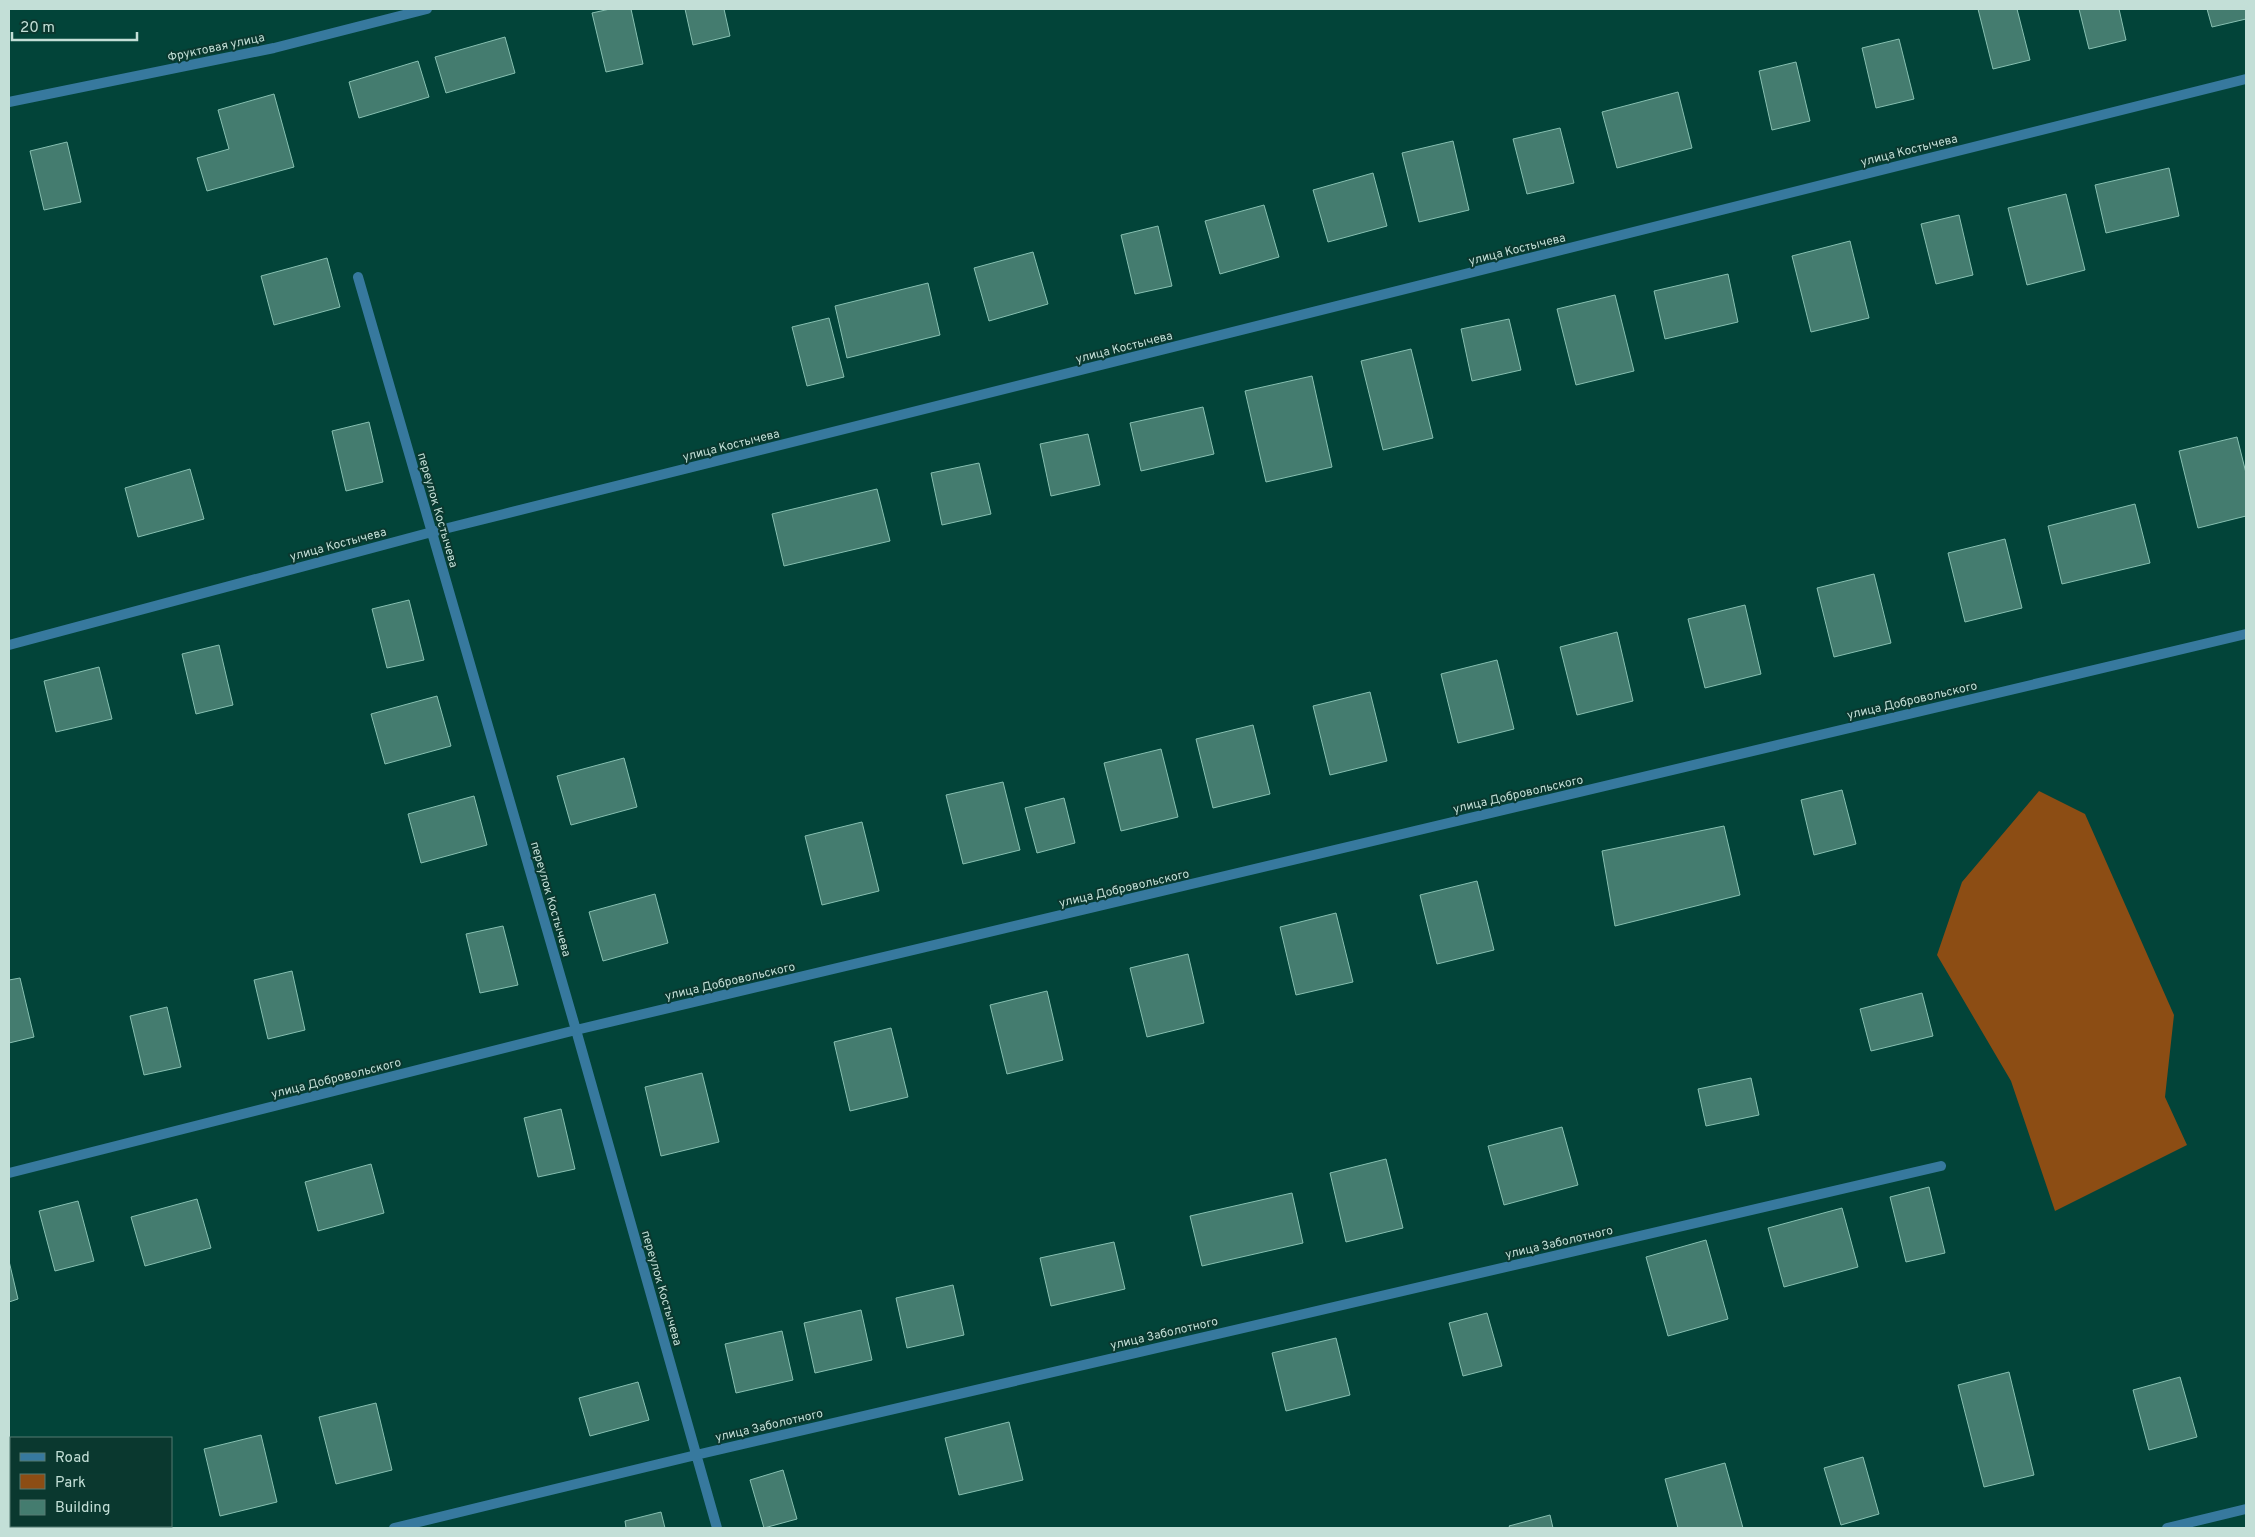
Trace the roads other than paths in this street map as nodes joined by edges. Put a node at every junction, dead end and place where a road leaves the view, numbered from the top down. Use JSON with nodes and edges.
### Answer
{"nodes":[{"id":1,"x":427,"y":9,"type":"edge"},
{"id":2,"x":2246,"y":79,"type":"edge"},
{"id":3,"x":9,"y":102,"type":"edge"},
{"id":4,"x":358,"y":277,"type":"dead end"},
{"id":5,"x":432,"y":532,"type":"junction"},
{"id":6,"x":2246,"y":634,"type":"edge"},
{"id":7,"x":9,"y":645,"type":"edge"},
{"id":8,"x":576,"y":1030,"type":"junction"},
{"id":9,"x":1941,"y":1166,"type":"dead end"},
{"id":10,"x":9,"y":1173,"type":"edge"},
{"id":11,"x":696,"y":1454,"type":"junction"},
{"id":12,"x":2246,"y":1509,"type":"edge"},
{"id":13,"x":394,"y":1528,"type":"edge"},
{"id":14,"x":717,"y":1528,"type":"edge"},
{"id":15,"x":2167,"y":1528,"type":"edge"}],
"edges":[{"from":1,"to":3,"type":"street","name":"Фруктовая улица"},
{"from":2,"to":5,"type":"street","name":"улица Костычева"},
{"from":4,"to":5,"type":"street","name":"переулок Костычева"},
{"from":5,"to":7,"type":"street","name":"улица Костычева"},
{"from":5,"to":8,"type":"street","name":"переулок Костычева"},
{"from":6,"to":8,"type":"street","name":"улица Добровольского"},
{"from":8,"to":10,"type":"street","name":"улица Добровольского"},
{"from":8,"to":11,"type":"street","name":"переулок Костычева"},
{"from":9,"to":11,"type":"street","name":"улица Заболотного"},
{"from":11,"to":13,"type":"street","name":"улица Заболотного"},
{"from":11,"to":14,"type":"street","name":"переулок Костычева"},
{"from":12,"to":15,"type":"street"}]}
